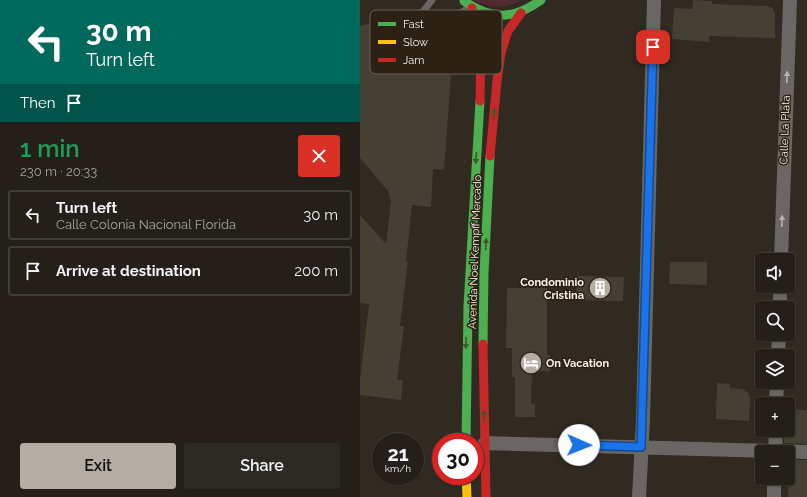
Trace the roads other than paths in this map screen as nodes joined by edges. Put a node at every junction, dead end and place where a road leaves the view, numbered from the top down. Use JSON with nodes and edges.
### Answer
{"nodes":[{"id":1,"x":432,"y":0,"type":"edge"},
{"id":2,"x":462,"y":0,"type":"edge"},
{"id":3,"x":541,"y":0,"type":"edge"},
{"id":4,"x":654,"y":0,"type":"edge"},
{"id":5,"x":790,"y":0,"type":"edge"},
{"id":6,"x":471,"y":7,"type":"junction"},
{"id":7,"x":424,"y":10,"type":"edge"},
{"id":8,"x":467,"y":10,"type":"edge"},
{"id":9,"x":472,"y":10,"type":"edge"},
{"id":10,"x":477,"y":10,"type":"edge"},
{"id":11,"x":521,"y":13,"type":"junction"},
{"id":12,"x":502,"y":16,"type":"edge"},
{"id":13,"x":502,"y":50,"type":"edge"},
{"id":14,"x":482,"y":74,"type":"edge"},
{"id":15,"x":498,"y":74,"type":"edge"},
{"id":16,"x":781,"y":253,"type":"edge"},
{"id":17,"x":466,"y":433,"type":"edge"},
{"id":18,"x":485,"y":443,"type":"junction"},
{"id":19,"x":641,"y":447,"type":"junction"},
{"id":20,"x":755,"y":451,"type":"edge"},
{"id":21,"x":795,"y":452,"type":"edge"},
{"id":22,"x":807,"y":452,"type":"edge"},
{"id":23,"x":466,"y":485,"type":"edge"},
{"id":24,"x":774,"y":485,"type":"edge"},
{"id":25,"x":467,"y":497,"type":"edge"},
{"id":26,"x":486,"y":497,"type":"edge"},
{"id":27,"x":638,"y":497,"type":"edge"},
{"id":28,"x":774,"y":497,"type":"edge"}],
"edges":[{"from":1,"to":7,"type":"lane"},
{"from":2,"to":6,"type":"main road"},
{"from":3,"to":11,"type":"main road"},
{"from":4,"to":19,"type":"street"},
{"from":16,"to":5,"type":"street","name":"Calle La Plata","one_way":true},
{"from":6,"to":8,"type":"lane"},
{"from":6,"to":9,"type":"main road","name":"Avenida Noel Kempff Mercado","one_way":true},
{"from":6,"to":10,"type":"main road"},
{"from":11,"to":12,"type":"main road"},
{"from":13,"to":11,"type":"main road","name":"Avenida Noel Kempff Mercado","one_way":true},
{"from":14,"to":17,"type":"main road","name":"Avenida Noel Kempff Mercado","one_way":true},
{"from":18,"to":15,"type":"main road","name":"Avenida Noel Kempff Mercado","one_way":true},
{"from":18,"to":19,"type":"street"},
{"from":18,"to":26,"type":"main road","name":"Avenida Noel Kempff Mercado"},
{"from":19,"to":20,"type":"street"},
{"from":19,"to":27,"type":"street"},
{"from":21,"to":22,"type":"street"},
{"from":23,"to":25,"type":"main road"},
{"from":24,"to":28,"type":"street"}]}
